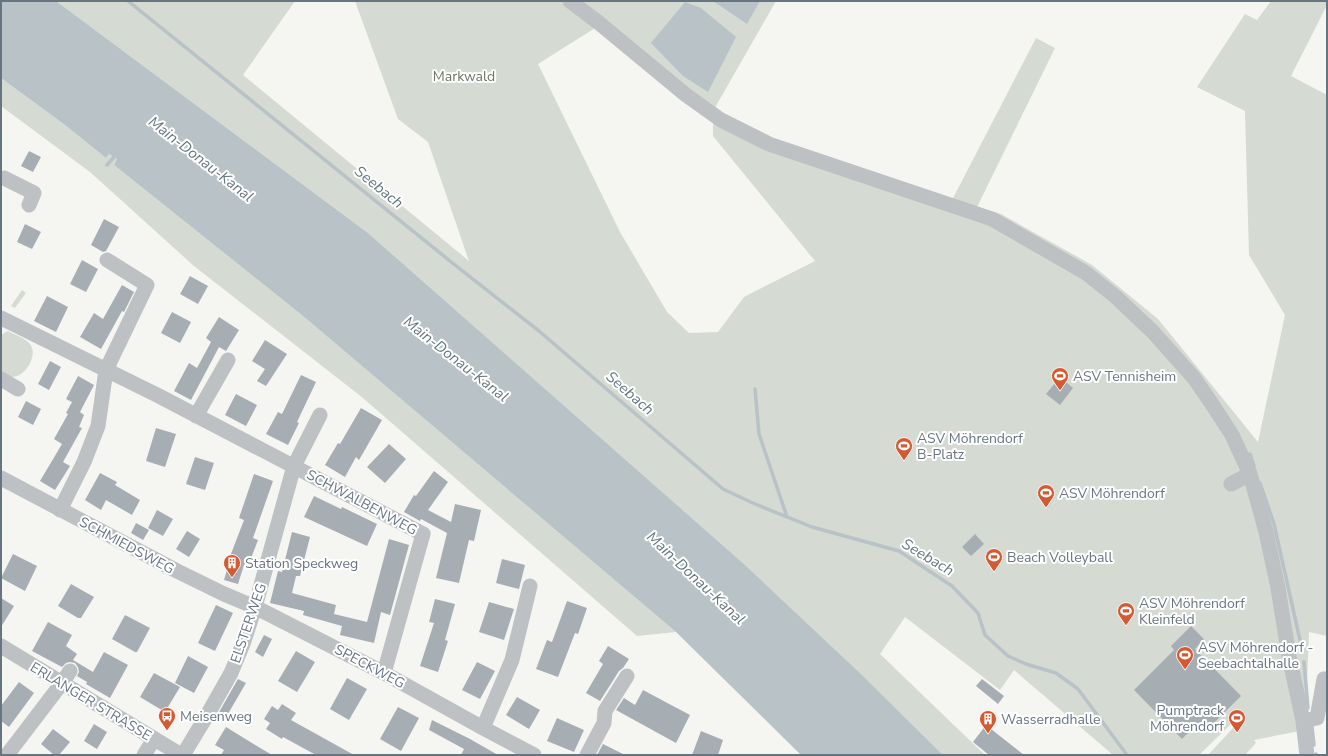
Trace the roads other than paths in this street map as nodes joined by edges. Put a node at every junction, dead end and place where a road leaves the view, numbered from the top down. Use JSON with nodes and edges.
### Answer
{"nodes":[{"id":1,"x":570,"y":1,"type":"edge"},
{"id":2,"x":2,"y":180,"type":"edge"},
{"id":3,"x":29,"y":205,"type":"dead end"},
{"id":4,"x":107,"y":260,"type":"dead end"},
{"id":5,"x":1,"y":318,"type":"edge"},
{"id":6,"x":228,"y":360,"type":"dead end"},
{"id":7,"x":106,"y":370,"type":"junction"},
{"id":8,"x":1,"y":379,"type":"edge"},
{"id":9,"x":18,"y":389,"type":"dead end"},
{"id":10,"x":320,"y":415,"type":"dead end"},
{"id":11,"x":196,"y":416,"type":"junction"},
{"id":12,"x":294,"y":466,"type":"junction"},
{"id":13,"x":1250,"y":474,"type":"junction"},
{"id":14,"x":1,"y":478,"type":"edge"},
{"id":15,"x":1231,"y":484,"type":"dead end"},
{"id":16,"x":60,"y":510,"type":"junction"},
{"id":17,"x":530,"y":586,"type":"dead end"},
{"id":18,"x":255,"y":607,"type":"junction"},
{"id":19,"x":1,"y":646,"type":"edge"},
{"id":20,"x":384,"y":673,"type":"junction"},
{"id":21,"x":627,"y":676,"type":"dead end"},
{"id":22,"x":66,"y":677,"type":"junction"},
{"id":23,"x":1324,"y":679,"type":"dead end"},
{"id":24,"x":1303,"y":721,"type":"junction"},
{"id":25,"x":483,"y":728,"type":"junction"},
{"id":26,"x":154,"y":739,"type":"junction"},
{"id":27,"x":510,"y":749,"type":"edge"},
{"id":28,"x":7,"y":755,"type":"edge"},
{"id":29,"x":144,"y":755,"type":"edge"},
{"id":30,"x":182,"y":755,"type":"edge"},
{"id":31,"x":534,"y":755,"type":"edge"},
{"id":32,"x":587,"y":755,"type":"edge"},
{"id":33,"x":1307,"y":755,"type":"edge"}],
"edges":[{"from":1,"to":13,"type":"street"},
{"from":2,"to":3,"type":"street"},
{"from":4,"to":7,"type":"street"},
{"from":5,"to":7,"type":"street","name":"SCHWALBENWEG"},
{"from":6,"to":11,"type":"street"},
{"from":7,"to":11,"type":"street","name":"SCHWALBENWEG"},
{"from":7,"to":16,"type":"street"},
{"from":8,"to":9,"type":"street"},
{"from":10,"to":12,"type":"street","name":"ELSTERWEG"},
{"from":11,"to":12,"type":"street","name":"SCHWALBENWEG"},
{"from":12,"to":18,"type":"street","name":"ELSTERWEG"},
{"from":12,"to":20,"type":"street","name":"SCHWALBENWEG"},
{"from":13,"to":15,"type":"street"},
{"from":13,"to":24,"type":"street"},
{"from":14,"to":16,"type":"street","name":"SCHMIEDSWEG"},
{"from":16,"to":18,"type":"street","name":"SCHMIEDSWEG"},
{"from":17,"to":25,"type":"street"},
{"from":18,"to":20,"type":"street","name":"SPECKWEG"},
{"from":18,"to":30,"type":"street","name":"ELSTERWEG"},
{"from":19,"to":22,"type":"street","name":"ERLANGER STRASSE"},
{"from":20,"to":25,"type":"street","name":"SPECKWEG"},
{"from":21,"to":32,"type":"street"},
{"from":22,"to":26,"type":"street","name":"ERLANGER STRASSE"},
{"from":22,"to":28,"type":"street"},
{"from":23,"to":24,"type":"street"},
{"from":24,"to":33,"type":"street"},
{"from":25,"to":27,"type":"street","name":"SPECKWEG"},
{"from":26,"to":29,"type":"street"},
{"from":26,"to":30,"type":"street","name":"ERLANGER STRASSE"},
{"from":27,"to":31,"type":"street","name":"SPECKWEG"}]}
